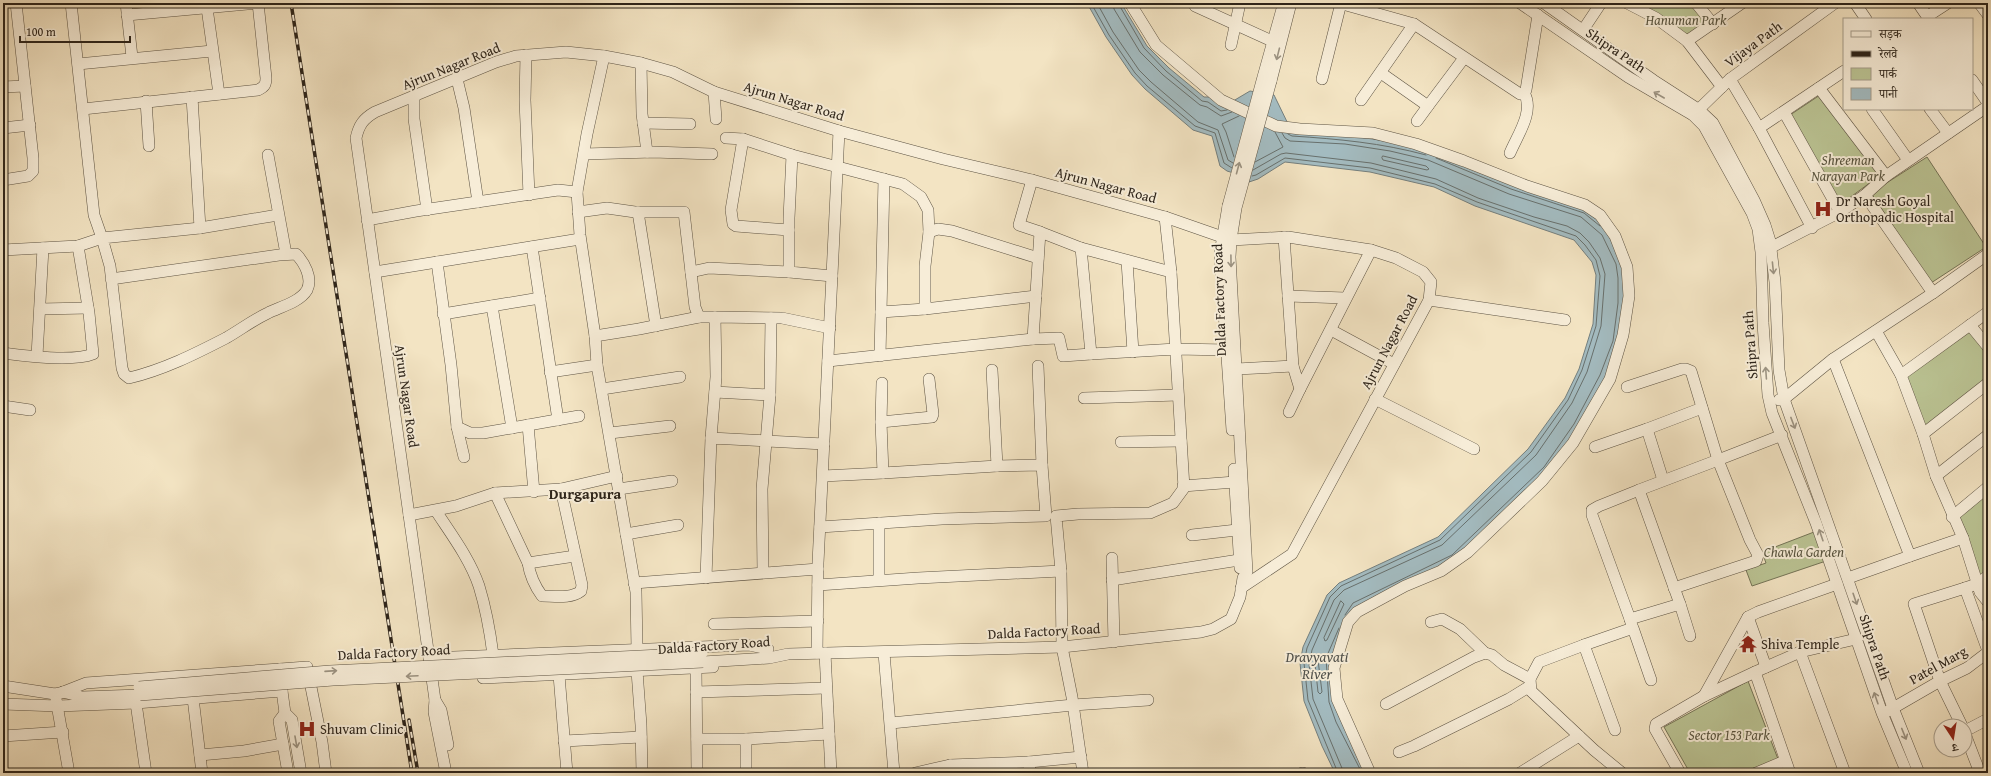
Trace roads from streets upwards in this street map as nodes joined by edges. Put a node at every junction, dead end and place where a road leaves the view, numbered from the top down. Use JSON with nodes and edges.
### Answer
{"nodes":[{"id":1,"x":16,"y":3,"type":"edge"},
{"id":2,"x":71,"y":3,"type":"edge"},
{"id":3,"x":126,"y":3,"type":"edge"},
{"id":4,"x":258,"y":3,"type":"edge"},
{"id":5,"x":1130,"y":3,"type":"edge"},
{"id":6,"x":1240,"y":3,"type":"edge"},
{"id":7,"x":1283,"y":3,"type":"edge"},
{"id":8,"x":1290,"y":3,"type":"edge"},
{"id":9,"x":1340,"y":3,"type":"edge"},
{"id":10,"x":1520,"y":3,"type":"edge"},
{"id":11,"x":1544,"y":3,"type":"edge"},
{"id":12,"x":1601,"y":3,"type":"edge"},
{"id":13,"x":1627,"y":3,"type":"edge"},
{"id":14,"x":1696,"y":3,"type":"edge"},
{"id":15,"x":1835,"y":3,"type":"edge"},
{"id":16,"x":1855,"y":3,"type":"edge"},
{"id":17,"x":1918,"y":3,"type":"edge"},
{"id":18,"x":1948,"y":3,"type":"edge"},
{"id":19,"x":1979,"y":3,"type":"edge"},
{"id":20,"x":1739,"y":4,"type":"edge"},
{"id":21,"x":179,"y":6,"type":"edge"},
{"id":22,"x":1195,"y":6,"type":"dead end"},
{"id":23,"x":207,"y":8,"type":"junction"},
{"id":24,"x":127,"y":15,"type":"junction"},
{"id":25,"x":1988,"y":15,"type":"edge"},
{"id":26,"x":1538,"y":16,"type":"junction"},
{"id":27,"x":1865,"y":18,"type":"edge"},
{"id":28,"x":1929,"y":18,"type":"edge"},
{"id":29,"x":1414,"y":24,"type":"junction"},
{"id":30,"x":1713,"y":24,"type":"junction"},
{"id":31,"x":1234,"y":25,"type":"junction"},
{"id":32,"x":1583,"y":30,"type":"junction"},
{"id":33,"x":1272,"y":41,"type":"junction"},
{"id":34,"x":1687,"y":41,"type":"junction"},
{"id":35,"x":1231,"y":45,"type":"dead end"},
{"id":36,"x":212,"y":51,"type":"junction"},
{"id":37,"x":526,"y":55,"type":"junction"},
{"id":38,"x":604,"y":56,"type":"junction"},
{"id":39,"x":132,"y":57,"type":"junction"},
{"id":40,"x":1464,"y":58,"type":"junction"},
{"id":41,"x":641,"y":63,"type":"junction"},
{"id":42,"x":78,"y":64,"type":"junction"},
{"id":43,"x":1843,"y":71,"type":"edge"},
{"id":44,"x":1380,"y":73,"type":"junction"},
{"id":45,"x":457,"y":79,"type":"junction"},
{"id":46,"x":1267,"y":79,"type":"junction"},
{"id":47,"x":1322,"y":79,"type":"dead end"},
{"id":48,"x":1973,"y":82,"type":"edge"},
{"id":49,"x":1726,"y":83,"type":"junction"},
{"id":50,"x":25,"y":86,"type":"junction"},
{"id":51,"x":3,"y":88,"type":"edge"},
{"id":52,"x":1819,"y":88,"type":"junction"},
{"id":53,"x":714,"y":92,"type":"junction"},
{"id":54,"x":1524,"y":93,"type":"junction"},
{"id":55,"x":219,"y":94,"type":"junction"},
{"id":56,"x":192,"y":96,"type":"junction"},
{"id":57,"x":414,"y":97,"type":"junction"},
{"id":58,"x":1362,"y":100,"type":"dead end"},
{"id":59,"x":146,"y":101,"type":"junction"},
{"id":60,"x":1988,"y":104,"type":"edge"},
{"id":61,"x":1428,"y":106,"type":"junction"},
{"id":62,"x":83,"y":109,"type":"junction"},
{"id":63,"x":1873,"y":110,"type":"edge"},
{"id":64,"x":1931,"y":110,"type":"edge"},
{"id":65,"x":1695,"y":112,"type":"junction"},
{"id":66,"x":1784,"y":112,"type":"junction"},
{"id":67,"x":716,"y":119,"type":"dead end"},
{"id":68,"x":1417,"y":121,"type":"dead end"},
{"id":69,"x":643,"y":123,"type":"junction"},
{"id":70,"x":690,"y":124,"type":"dead end"},
{"id":71,"x":30,"y":125,"type":"junction"},
{"id":72,"x":3,"y":128,"type":"edge"},
{"id":73,"x":1759,"y":128,"type":"junction"},
{"id":74,"x":839,"y":131,"type":"junction"},
{"id":75,"x":1948,"y":133,"type":"junction"},
{"id":76,"x":726,"y":138,"type":"dead end"},
{"id":77,"x":744,"y":139,"type":"junction"},
{"id":78,"x":149,"y":146,"type":"dead end"},
{"id":79,"x":647,"y":152,"type":"junction"},
{"id":80,"x":1510,"y":153,"type":"dead end"},
{"id":81,"x":584,"y":154,"type":"junction"},
{"id":82,"x":712,"y":154,"type":"dead end"},
{"id":83,"x":268,"y":155,"type":"dead end"},
{"id":84,"x":792,"y":155,"type":"junction"},
{"id":85,"x":1908,"y":160,"type":"junction"},
{"id":86,"x":837,"y":167,"type":"junction"},
{"id":87,"x":1886,"y":176,"type":"junction"},
{"id":88,"x":3,"y":180,"type":"edge"},
{"id":89,"x":884,"y":180,"type":"junction"},
{"id":90,"x":1032,"y":180,"type":"junction"},
{"id":91,"x":578,"y":192,"type":"junction"},
{"id":92,"x":529,"y":195,"type":"junction"},
{"id":93,"x":1865,"y":195,"type":"junction"},
{"id":94,"x":478,"y":202,"type":"junction"},
{"id":95,"x":427,"y":210,"type":"junction"},
{"id":96,"x":578,"y":212,"type":"junction"},
{"id":97,"x":638,"y":212,"type":"junction"},
{"id":98,"x":1840,"y":212,"type":"junction"},
{"id":99,"x":278,"y":215,"type":"junction"},
{"id":100,"x":1165,"y":217,"type":"junction"},
{"id":101,"x":367,"y":220,"type":"junction"},
{"id":102,"x":200,"y":228,"type":"junction"},
{"id":103,"x":1812,"y":228,"type":"junction"},
{"id":104,"x":789,"y":230,"type":"junction"},
{"id":105,"x":929,"y":232,"type":"junction"},
{"id":106,"x":1040,"y":232,"type":"junction"},
{"id":107,"x":1284,"y":237,"type":"junction"},
{"id":108,"x":102,"y":238,"type":"junction"},
{"id":109,"x":1226,"y":238,"type":"junction"},
{"id":110,"x":580,"y":239,"type":"junction"},
{"id":111,"x":78,"y":246,"type":"junction"},
{"id":112,"x":532,"y":247,"type":"junction"},
{"id":113,"x":43,"y":248,"type":"junction"},
{"id":114,"x":1081,"y":248,"type":"junction"},
{"id":115,"x":3,"y":250,"type":"edge"},
{"id":116,"x":1371,"y":250,"type":"junction"},
{"id":117,"x":1766,"y":250,"type":"junction"},
{"id":118,"x":286,"y":254,"type":"junction"},
{"id":119,"x":1038,"y":258,"type":"junction"},
{"id":120,"x":1986,"y":258,"type":"edge"},
{"id":121,"x":436,"y":262,"type":"junction"},
{"id":122,"x":1127,"y":262,"type":"junction"},
{"id":123,"x":375,"y":272,"type":"junction"},
{"id":124,"x":691,"y":272,"type":"junction"},
{"id":125,"x":789,"y":272,"type":"junction"},
{"id":126,"x":1170,"y":272,"type":"junction"},
{"id":127,"x":832,"y":276,"type":"junction"},
{"id":128,"x":111,"y":280,"type":"junction"},
{"id":129,"x":1933,"y":293,"type":"junction"},
{"id":130,"x":1036,"y":296,"type":"junction"},
{"id":131,"x":1288,"y":296,"type":"junction"},
{"id":132,"x":540,"y":298,"type":"junction"},
{"id":133,"x":1345,"y":298,"type":"junction"},
{"id":134,"x":1429,"y":300,"type":"junction"},
{"id":135,"x":492,"y":306,"type":"junction"},
{"id":136,"x":40,"y":308,"type":"junction"},
{"id":137,"x":88,"y":308,"type":"junction"},
{"id":138,"x":925,"y":308,"type":"junction"},
{"id":139,"x":881,"y":312,"type":"junction"},
{"id":140,"x":1988,"y":312,"type":"edge"},
{"id":141,"x":443,"y":314,"type":"junction"},
{"id":142,"x":699,"y":317,"type":"junction"},
{"id":143,"x":715,"y":317,"type":"junction"},
{"id":144,"x":771,"y":318,"type":"junction"},
{"id":145,"x":1565,"y":320,"type":"dead end"},
{"id":146,"x":1970,"y":325,"type":"junction"},
{"id":147,"x":656,"y":326,"type":"junction"},
{"id":148,"x":830,"y":328,"type":"junction"},
{"id":149,"x":1331,"y":330,"type":"junction"},
{"id":150,"x":1876,"y":331,"type":"junction"},
{"id":151,"x":595,"y":336,"type":"junction"},
{"id":152,"x":1032,"y":339,"type":"junction"},
{"id":153,"x":1988,"y":347,"type":"edge"},
{"id":154,"x":1176,"y":349,"type":"junction"},
{"id":155,"x":1227,"y":350,"type":"junction"},
{"id":156,"x":3,"y":352,"type":"edge"},
{"id":157,"x":1134,"y":352,"type":"junction"},
{"id":158,"x":1091,"y":354,"type":"junction"},
{"id":159,"x":37,"y":356,"type":"junction"},
{"id":160,"x":880,"y":356,"type":"junction"},
{"id":161,"x":1833,"y":359,"type":"junction"},
{"id":162,"x":828,"y":361,"type":"junction"},
{"id":163,"x":1394,"y":364,"type":"junction"},
{"id":164,"x":597,"y":365,"type":"junction"},
{"id":165,"x":1038,"y":366,"type":"dead end"},
{"id":166,"x":1293,"y":366,"type":"junction"},
{"id":167,"x":992,"y":370,"type":"dead end"},
{"id":168,"x":1237,"y":370,"type":"junction"},
{"id":169,"x":550,"y":372,"type":"junction"},
{"id":170,"x":1901,"y":374,"type":"junction"},
{"id":171,"x":680,"y":377,"type":"dead end"},
{"id":172,"x":929,"y":379,"type":"dead end"},
{"id":173,"x":882,"y":383,"type":"dead end"},
{"id":174,"x":1988,"y":383,"type":"edge"},
{"id":175,"x":1627,"y":387,"type":"dead end"},
{"id":176,"x":602,"y":389,"type":"junction"},
{"id":177,"x":1300,"y":389,"type":"junction"},
{"id":178,"x":715,"y":392,"type":"junction"},
{"id":179,"x":770,"y":395,"type":"junction"},
{"id":180,"x":1178,"y":395,"type":"junction"},
{"id":181,"x":1084,"y":398,"type":"dead end"},
{"id":182,"x":1784,"y":399,"type":"junction"},
{"id":183,"x":1375,"y":400,"type":"junction"},
{"id":184,"x":1770,"y":402,"type":"junction"},
{"id":185,"x":3,"y":406,"type":"edge"},
{"id":186,"x":1702,"y":408,"type":"junction"},
{"id":187,"x":30,"y":410,"type":"dead end"},
{"id":188,"x":1290,"y":412,"type":"dead end"},
{"id":189,"x":579,"y":416,"type":"dead end"},
{"id":190,"x":558,"y":420,"type":"junction"},
{"id":191,"x":881,"y":422,"type":"junction"},
{"id":192,"x":528,"y":425,"type":"junction"},
{"id":193,"x":670,"y":426,"type":"dead end"},
{"id":194,"x":457,"y":427,"type":"junction"},
{"id":195,"x":512,"y":428,"type":"junction"},
{"id":196,"x":1647,"y":429,"type":"junction"},
{"id":197,"x":610,"y":434,"type":"junction"},
{"id":198,"x":1923,"y":434,"type":"junction"},
{"id":199,"x":1782,"y":435,"type":"junction"},
{"id":200,"x":1988,"y":435,"type":"edge"},
{"id":201,"x":711,"y":438,"type":"junction"},
{"id":202,"x":767,"y":441,"type":"junction"},
{"id":203,"x":1181,"y":441,"type":"junction"},
{"id":204,"x":1121,"y":442,"type":"dead end"},
{"id":205,"x":824,"y":444,"type":"junction"},
{"id":206,"x":1595,"y":447,"type":"dead end"},
{"id":207,"x":1474,"y":450,"type":"dead end"},
{"id":208,"x":464,"y":457,"type":"dead end"},
{"id":209,"x":1718,"y":460,"type":"junction"},
{"id":210,"x":997,"y":466,"type":"junction"},
{"id":211,"x":1042,"y":466,"type":"junction"},
{"id":212,"x":883,"y":473,"type":"junction"},
{"id":213,"x":617,"y":476,"type":"junction"},
{"id":214,"x":823,"y":476,"type":"junction"},
{"id":215,"x":1936,"y":476,"type":"junction"},
{"id":216,"x":1663,"y":480,"type":"junction"},
{"id":217,"x":672,"y":481,"type":"dead end"},
{"id":218,"x":1235,"y":482,"type":"junction"},
{"id":219,"x":1183,"y":486,"type":"junction"},
{"id":220,"x":1988,"y":487,"type":"edge"},
{"id":221,"x":561,"y":489,"type":"junction"},
{"id":222,"x":619,"y":489,"type":"junction"},
{"id":223,"x":1639,"y":490,"type":"junction"},
{"id":224,"x":534,"y":492,"type":"junction"},
{"id":225,"x":495,"y":493,"type":"junction"},
{"id":226,"x":436,"y":511,"type":"junction"},
{"id":227,"x":409,"y":516,"type":"junction"},
{"id":228,"x":1051,"y":516,"type":"junction"},
{"id":229,"x":1952,"y":516,"type":"junction"},
{"id":230,"x":879,"y":523,"type":"junction"},
{"id":231,"x":678,"y":525,"type":"dead end"},
{"id":232,"x":820,"y":527,"type":"junction"},
{"id":233,"x":1237,"y":530,"type":"junction"},
{"id":234,"x":626,"y":534,"type":"junction"},
{"id":235,"x":1192,"y":535,"type":"dead end"},
{"id":236,"x":1963,"y":538,"type":"junction"},
{"id":237,"x":575,"y":556,"type":"junction"},
{"id":238,"x":1910,"y":556,"type":"junction"},
{"id":239,"x":1112,"y":558,"type":"dead end"},
{"id":240,"x":1239,"y":560,"type":"junction"},
{"id":241,"x":528,"y":563,"type":"junction"},
{"id":242,"x":818,"y":569,"type":"junction"},
{"id":243,"x":763,"y":572,"type":"junction"},
{"id":244,"x":1061,"y":572,"type":"junction"},
{"id":245,"x":1988,"y":576,"type":"edge"},
{"id":246,"x":706,"y":578,"type":"junction"},
{"id":247,"x":1848,"y":578,"type":"junction"},
{"id":248,"x":879,"y":580,"type":"junction"},
{"id":249,"x":1112,"y":580,"type":"junction"},
{"id":250,"x":634,"y":583,"type":"junction"},
{"id":251,"x":1242,"y":583,"type":"junction"},
{"id":252,"x":1837,"y":584,"type":"junction"},
{"id":253,"x":1977,"y":584,"type":"junction"},
{"id":254,"x":818,"y":585,"type":"junction"},
{"id":255,"x":1674,"y":588,"type":"junction"},
{"id":256,"x":1965,"y":588,"type":"junction"},
{"id":257,"x":1988,"y":602,"type":"edge"},
{"id":258,"x":1680,"y":604,"type":"junction"},
{"id":259,"x":1748,"y":617,"type":"junction"},
{"id":260,"x":818,"y":622,"type":"junction"},
{"id":261,"x":1431,"y":622,"type":"dead end"},
{"id":262,"x":714,"y":624,"type":"dead end"},
{"id":263,"x":1631,"y":624,"type":"junction"},
{"id":264,"x":1690,"y":636,"type":"dead end"},
{"id":265,"x":1856,"y":639,"type":"junction"},
{"id":266,"x":1114,"y":642,"type":"junction"},
{"id":267,"x":1584,"y":645,"type":"junction"},
{"id":268,"x":1062,"y":647,"type":"junction"},
{"id":269,"x":637,"y":649,"type":"junction"},
{"id":270,"x":1800,"y":652,"type":"junction"},
{"id":271,"x":1988,"y":652,"type":"edge"},
{"id":272,"x":821,"y":653,"type":"junction"},
{"id":273,"x":884,"y":653,"type":"junction"},
{"id":274,"x":1485,"y":653,"type":"junction"},
{"id":275,"x":768,"y":654,"type":"junction"},
{"id":276,"x":493,"y":655,"type":"junction"},
{"id":277,"x":429,"y":658,"type":"junction"},
{"id":278,"x":700,"y":661,"type":"junction"},
{"id":279,"x":1766,"y":667,"type":"junction"},
{"id":280,"x":280,"y":669,"type":"junction"},
{"id":281,"x":636,"y":671,"type":"junction"},
{"id":282,"x":1755,"y":672,"type":"junction"},
{"id":283,"x":559,"y":675,"type":"junction"},
{"id":284,"x":432,"y":680,"type":"junction"},
{"id":285,"x":1651,"y":680,"type":"dead end"},
{"id":286,"x":1940,"y":680,"type":"junction"},
{"id":287,"x":1530,"y":683,"type":"junction"},
{"id":288,"x":3,"y":686,"type":"edge"},
{"id":289,"x":826,"y":688,"type":"junction"},
{"id":290,"x":282,"y":691,"type":"junction"},
{"id":291,"x":696,"y":692,"type":"junction"},
{"id":292,"x":59,"y":693,"type":"junction"},
{"id":293,"x":138,"y":695,"type":"junction"},
{"id":294,"x":1704,"y":696,"type":"junction"},
{"id":295,"x":193,"y":698,"type":"junction"},
{"id":296,"x":435,"y":700,"type":"junction"},
{"id":297,"x":1148,"y":700,"type":"dead end"},
{"id":298,"x":3,"y":704,"type":"edge"},
{"id":299,"x":1386,"y":704,"type":"dead end"},
{"id":300,"x":1073,"y":705,"type":"junction"},
{"id":301,"x":58,"y":706,"type":"junction"},
{"id":302,"x":1893,"y":708,"type":"junction"},
{"id":303,"x":285,"y":713,"type":"junction"},
{"id":304,"x":1882,"y":713,"type":"junction"},
{"id":305,"x":1958,"y":718,"type":"edge"},
{"id":306,"x":1988,"y":720,"type":"edge"},
{"id":307,"x":891,"y":723,"type":"junction"},
{"id":308,"x":1973,"y":728,"type":"edge"},
{"id":309,"x":1615,"y":730,"type":"dead end"},
{"id":310,"x":63,"y":732,"type":"junction"},
{"id":311,"x":829,"y":734,"type":"junction"},
{"id":312,"x":3,"y":736,"type":"edge"},
{"id":313,"x":1579,"y":736,"type":"junction"},
{"id":314,"x":641,"y":737,"type":"junction"},
{"id":315,"x":697,"y":739,"type":"junction"},
{"id":316,"x":746,"y":739,"type":"junction"},
{"id":317,"x":564,"y":741,"type":"junction"},
{"id":318,"x":283,"y":744,"type":"junction"},
{"id":319,"x":1399,"y":752,"type":"dead end"},
{"id":320,"x":1973,"y":754,"type":"edge"},
{"id":321,"x":200,"y":755,"type":"junction"},
{"id":322,"x":1081,"y":757,"type":"junction"},
{"id":323,"x":1785,"y":761,"type":"junction"},
{"id":324,"x":1030,"y":767,"type":"edge"},
{"id":325,"x":951,"y":769,"type":"edge"},
{"id":326,"x":69,"y":773,"type":"edge"},
{"id":327,"x":146,"y":773,"type":"edge"},
{"id":328,"x":202,"y":773,"type":"edge"},
{"id":329,"x":288,"y":773,"type":"edge"},
{"id":330,"x":301,"y":773,"type":"edge"},
{"id":331,"x":326,"y":773,"type":"edge"},
{"id":332,"x":446,"y":773,"type":"edge"},
{"id":333,"x":454,"y":773,"type":"edge"},
{"id":334,"x":567,"y":773,"type":"edge"},
{"id":335,"x":642,"y":773,"type":"edge"},
{"id":336,"x":697,"y":773,"type":"edge"},
{"id":337,"x":746,"y":773,"type":"edge"},
{"id":338,"x":831,"y":773,"type":"edge"},
{"id":339,"x":894,"y":773,"type":"edge"},
{"id":340,"x":915,"y":773,"type":"edge"},
{"id":341,"x":1083,"y":773,"type":"edge"},
{"id":342,"x":1370,"y":773,"type":"edge"},
{"id":343,"x":1520,"y":773,"type":"edge"},
{"id":344,"x":1622,"y":773,"type":"edge"},
{"id":345,"x":1680,"y":773,"type":"edge"},
{"id":346,"x":1756,"y":773,"type":"edge"},
{"id":347,"x":1790,"y":773,"type":"edge"},
{"id":348,"x":1845,"y":773,"type":"edge"},
{"id":349,"x":1906,"y":773,"type":"edge"},
{"id":350,"x":1919,"y":773,"type":"edge"},
{"id":351,"x":1980,"y":773,"type":"edge"}],
"edges":[{"from":1,"to":50,"type":"street"},
{"from":2,"to":42,"type":"street"},
{"from":3,"to":24,"type":"street"},
{"from":4,"to":23,"type":"street"},
{"from":4,"to":55,"type":"street"},
{"from":5,"to":342,"type":"street"},
{"from":6,"to":31,"type":"street"},
{"from":7,"to":33,"type":"street","name":"Dalda Factory Road"},
{"from":8,"to":46,"type":"street","name":"Dalda Factory Road","one_way":true},
{"from":9,"to":29,"type":"street"},
{"from":9,"to":47,"type":"street"},
{"from":10,"to":26,"type":"street","name":"Shipra Path"},
{"from":11,"to":32,"type":"street","name":"Shipra Path"},
{"from":12,"to":32,"type":"street"},
{"from":13,"to":34,"type":"street"},
{"from":14,"to":30,"type":"street"},
{"from":15,"to":49,"type":"street","name":"Vijaya Path"},
{"from":16,"to":27,"type":"street"},
{"from":17,"to":28,"type":"street"},
{"from":18,"to":28,"type":"street"},
{"from":19,"to":25,"type":"street"},
{"from":20,"to":30,"type":"street"},
{"from":21,"to":23,"type":"street"},
{"from":21,"to":24,"type":"street"},
{"from":22,"to":31,"type":"street"},
{"from":23,"to":36,"type":"street"},
{"from":24,"to":39,"type":"street"},
{"from":26,"to":54,"type":"street"},
{"from":65,"to":26,"type":"street","name":"Shipra Path","one_way":true},
{"from":29,"to":40,"type":"street"},
{"from":29,"to":44,"type":"street"},
{"from":30,"to":34,"type":"street"},
{"from":31,"to":33,"type":"street"},
{"from":31,"to":35,"type":"street"},
{"from":32,"to":65,"type":"street","name":"Shipra Path"},
{"from":33,"to":46,"type":"street","name":"Dalda Factory Road"},
{"from":34,"to":49,"type":"street"},
{"from":36,"to":39,"type":"street"},
{"from":36,"to":55,"type":"street"},
{"from":37,"to":38,"type":"street","name":"Ajrun Nagar Road"},
{"from":37,"to":45,"type":"street","name":"Ajrun Nagar Road"},
{"from":37,"to":92,"type":"street"},
{"from":38,"to":41,"type":"street","name":"Ajrun Nagar Road"},
{"from":38,"to":81,"type":"street"},
{"from":39,"to":42,"type":"street"},
{"from":40,"to":54,"type":"street"},
{"from":40,"to":61,"type":"street"},
{"from":41,"to":53,"type":"street","name":"Ajrun Nagar Road"},
{"from":41,"to":69,"type":"street"},
{"from":42,"to":62,"type":"street"},
{"from":43,"to":52,"type":"street"},
{"from":44,"to":58,"type":"street"},
{"from":44,"to":61,"type":"street"},
{"from":45,"to":57,"type":"street","name":"Ajrun Nagar Road"},
{"from":45,"to":94,"type":"street"},
{"from":46,"to":109,"type":"street","name":"Dalda Factory Road","bridge":true},
{"from":48,"to":60,"type":"street"},
{"from":49,"to":65,"type":"street","name":"Vijaya Path"},
{"from":49,"to":73,"type":"street"},
{"from":50,"to":51,"type":"street"},
{"from":50,"to":71,"type":"street"},
{"from":52,"to":66,"type":"street"},
{"from":52,"to":87,"type":"street"},
{"from":53,"to":67,"type":"street"},
{"from":53,"to":74,"type":"street","name":"Ajrun Nagar Road"},
{"from":54,"to":80,"type":"street"},
{"from":55,"to":56,"type":"street"},
{"from":56,"to":59,"type":"street"},
{"from":56,"to":102,"type":"street"},
{"from":57,"to":95,"type":"street"},
{"from":57,"to":101,"type":"street","name":"Ajrun Nagar Road"},
{"from":59,"to":62,"type":"street"},
{"from":59,"to":78,"type":"street"},
{"from":60,"to":75,"type":"street"},
{"from":61,"to":68,"type":"street"},
{"from":62,"to":108,"type":"street"},
{"from":63,"to":85,"type":"street"},
{"from":64,"to":75,"type":"street"},
{"from":65,"to":117,"type":"street","name":"Shipra Path"},
{"from":66,"to":73,"type":"street"},
{"from":66,"to":98,"type":"street"},
{"from":69,"to":70,"type":"street"},
{"from":69,"to":79,"type":"street"},
{"from":71,"to":72,"type":"street"},
{"from":71,"to":88,"type":"street"},
{"from":73,"to":103,"type":"street"},
{"from":74,"to":86,"type":"street"},
{"from":74,"to":90,"type":"street","name":"Ajrun Nagar Road"},
{"from":75,"to":85,"type":"street"},
{"from":76,"to":77,"type":"street"},
{"from":77,"to":84,"type":"street"},
{"from":77,"to":104,"type":"street"},
{"from":79,"to":81,"type":"street"},
{"from":79,"to":82,"type":"street"},
{"from":81,"to":91,"type":"street"},
{"from":83,"to":99,"type":"street"},
{"from":84,"to":86,"type":"street"},
{"from":84,"to":104,"type":"street"},
{"from":85,"to":87,"type":"street"},
{"from":86,"to":89,"type":"street"},
{"from":86,"to":127,"type":"street"},
{"from":87,"to":93,"type":"street"},
{"from":89,"to":105,"type":"street"},
{"from":89,"to":139,"type":"street"},
{"from":90,"to":100,"type":"street","name":"Ajrun Nagar Road"},
{"from":90,"to":106,"type":"street"},
{"from":91,"to":92,"type":"street"},
{"from":91,"to":96,"type":"street"},
{"from":92,"to":94,"type":"street"},
{"from":93,"to":98,"type":"street"},
{"from":93,"to":129,"type":"street"},
{"from":94,"to":95,"type":"street"},
{"from":95,"to":101,"type":"street"},
{"from":96,"to":97,"type":"street"},
{"from":96,"to":110,"type":"street"},
{"from":97,"to":124,"type":"street"},
{"from":97,"to":147,"type":"street"},
{"from":98,"to":103,"type":"street"},
{"from":99,"to":102,"type":"street"},
{"from":99,"to":118,"type":"street"},
{"from":100,"to":109,"type":"street","name":"Ajrun Nagar Road"},
{"from":100,"to":126,"type":"street"},
{"from":101,"to":123,"type":"street","name":"Ajrun Nagar Road"},
{"from":102,"to":108,"type":"street"},
{"from":103,"to":117,"type":"street"},
{"from":104,"to":125,"type":"street"},
{"from":105,"to":119,"type":"street"},
{"from":105,"to":138,"type":"street"},
{"from":106,"to":114,"type":"street"},
{"from":106,"to":119,"type":"street"},
{"from":107,"to":109,"type":"street","name":"Ajrun Nagar Road"},
{"from":107,"to":116,"type":"street","name":"Ajrun Nagar Road"},
{"from":107,"to":131,"type":"street"},
{"from":108,"to":111,"type":"street"},
{"from":108,"to":128,"type":"street"},
{"from":109,"to":155,"type":"street","name":"Dalda Factory Road"},
{"from":109,"to":168,"type":"street","name":"Dalda Factory Road","one_way":true},
{"from":110,"to":112,"type":"street"},
{"from":110,"to":151,"type":"street"},
{"from":111,"to":113,"type":"street"},
{"from":111,"to":137,"type":"street"},
{"from":112,"to":121,"type":"street"},
{"from":112,"to":132,"type":"street"},
{"from":113,"to":115,"type":"street"},
{"from":113,"to":136,"type":"street"},
{"from":114,"to":122,"type":"street"},
{"from":114,"to":158,"type":"street"},
{"from":116,"to":133,"type":"street"},
{"from":116,"to":134,"type":"street","name":"Ajrun Nagar Road"},
{"from":117,"to":182,"type":"street","name":"Shipra Path","one_way":true},
{"from":184,"to":117,"type":"street","name":"Shipra Path","one_way":true},
{"from":118,"to":128,"type":"street"},
{"from":118,"to":128,"type":"street"},
{"from":119,"to":130,"type":"street"},
{"from":120,"to":129,"type":"street"},
{"from":121,"to":123,"type":"street"},
{"from":121,"to":141,"type":"street"},
{"from":122,"to":126,"type":"street"},
{"from":122,"to":157,"type":"street"},
{"from":123,"to":227,"type":"street","name":"Ajrun Nagar Road"},
{"from":124,"to":125,"type":"street"},
{"from":124,"to":142,"type":"street"},
{"from":125,"to":127,"type":"street"},
{"from":126,"to":154,"type":"street"},
{"from":127,"to":148,"type":"street"},
{"from":129,"to":150,"type":"street"},
{"from":130,"to":138,"type":"street"},
{"from":130,"to":152,"type":"street"},
{"from":131,"to":133,"type":"street"},
{"from":131,"to":166,"type":"street"},
{"from":132,"to":135,"type":"street"},
{"from":132,"to":169,"type":"street"},
{"from":133,"to":149,"type":"street"},
{"from":134,"to":145,"type":"street"},
{"from":134,"to":163,"type":"street","name":"Ajrun Nagar Road"},
{"from":135,"to":141,"type":"street"},
{"from":135,"to":195,"type":"street"},
{"from":136,"to":137,"type":"street"},
{"from":136,"to":159,"type":"street"},
{"from":137,"to":159,"type":"street"},
{"from":138,"to":139,"type":"street"},
{"from":139,"to":160,"type":"street"},
{"from":140,"to":146,"type":"street"},
{"from":141,"to":194,"type":"street"},
{"from":142,"to":143,"type":"street"},
{"from":142,"to":147,"type":"street"},
{"from":143,"to":144,"type":"street"},
{"from":143,"to":178,"type":"street"},
{"from":144,"to":148,"type":"street"},
{"from":144,"to":179,"type":"street"},
{"from":146,"to":153,"type":"street"},
{"from":146,"to":170,"type":"street"},
{"from":147,"to":151,"type":"street"},
{"from":148,"to":162,"type":"street"},
{"from":149,"to":163,"type":"street"},
{"from":149,"to":177,"type":"street"},
{"from":150,"to":161,"type":"street"},
{"from":150,"to":170,"type":"street"},
{"from":151,"to":164,"type":"street"},
{"from":152,"to":158,"type":"street"},
{"from":152,"to":160,"type":"street"},
{"from":154,"to":155,"type":"street"},
{"from":154,"to":157,"type":"street"},
{"from":154,"to":180,"type":"street"},
{"from":155,"to":218,"type":"street","name":"Dalda Factory Road"},
{"from":156,"to":159,"type":"street"},
{"from":157,"to":158,"type":"street"},
{"from":160,"to":162,"type":"street"},
{"from":161,"to":182,"type":"street"},
{"from":161,"to":238,"type":"street"},
{"from":162,"to":205,"type":"street"},
{"from":163,"to":183,"type":"street","name":"Ajrun Nagar Road"},
{"from":164,"to":169,"type":"street"},
{"from":164,"to":176,"type":"street"},
{"from":165,"to":211,"type":"street"},
{"from":166,"to":168,"type":"street"},
{"from":166,"to":177,"type":"street"},
{"from":167,"to":210,"type":"street"},
{"from":168,"to":251,"type":"street","name":"Dalda Factory Road"},
{"from":169,"to":190,"type":"street"},
{"from":170,"to":198,"type":"street"},
{"from":171,"to":176,"type":"street"},
{"from":172,"to":191,"type":"street"},
{"from":173,"to":191,"type":"street"},
{"from":174,"to":198,"type":"street"},
{"from":175,"to":186,"type":"street"},
{"from":176,"to":197,"type":"street"},
{"from":177,"to":188,"type":"street"},
{"from":178,"to":179,"type":"street"},
{"from":178,"to":201,"type":"street"},
{"from":179,"to":202,"type":"street"},
{"from":180,"to":181,"type":"street"},
{"from":180,"to":203,"type":"street"},
{"from":182,"to":184,"type":"street"},
{"from":182,"to":247,"type":"street","name":"Shipra Path","one_way":true},
{"from":183,"to":207,"type":"street"},
{"from":183,"to":251,"type":"street","name":"Ajrun Nagar Road"},
{"from":184,"to":199,"type":"street","name":"Shipra Path"},
{"from":185,"to":187,"type":"street"},
{"from":186,"to":196,"type":"street"},
{"from":186,"to":209,"type":"street"},
{"from":189,"to":190,"type":"street"},
{"from":190,"to":192,"type":"street"},
{"from":191,"to":212,"type":"street"},
{"from":192,"to":195,"type":"street"},
{"from":192,"to":224,"type":"street"},
{"from":193,"to":197,"type":"street"},
{"from":194,"to":195,"type":"street"},
{"from":194,"to":208,"type":"street"},
{"from":196,"to":206,"type":"street"},
{"from":196,"to":216,"type":"street"},
{"from":197,"to":213,"type":"street"},
{"from":198,"to":215,"type":"street"},
{"from":199,"to":209,"type":"street"},
{"from":252,"to":199,"type":"street","name":"Shipra Path","one_way":true},
{"from":200,"to":215,"type":"street"},
{"from":201,"to":202,"type":"street"},
{"from":201,"to":246,"type":"street"},
{"from":202,"to":205,"type":"street"},
{"from":202,"to":243,"type":"street"},
{"from":203,"to":204,"type":"street"},
{"from":203,"to":219,"type":"street"},
{"from":205,"to":214,"type":"street"},
{"from":209,"to":216,"type":"street"},
{"from":209,"to":255,"type":"street"},
{"from":210,"to":211,"type":"street"},
{"from":210,"to":212,"type":"street"},
{"from":211,"to":228,"type":"street"},
{"from":212,"to":214,"type":"street"},
{"from":213,"to":221,"type":"street"},
{"from":213,"to":222,"type":"street"},
{"from":214,"to":232,"type":"street"},
{"from":215,"to":229,"type":"street"},
{"from":216,"to":223,"type":"street"},
{"from":217,"to":222,"type":"street"},
{"from":218,"to":219,"type":"street"},
{"from":218,"to":233,"type":"street","name":"Dalda Factory Road"},
{"from":219,"to":228,"type":"street"},
{"from":220,"to":229,"type":"street"},
{"from":221,"to":224,"type":"street"},
{"from":221,"to":237,"type":"street"},
{"from":222,"to":234,"type":"street"},
{"from":223,"to":255,"type":"street"},
{"from":223,"to":263,"type":"street"},
{"from":224,"to":225,"type":"street"},
{"from":225,"to":226,"type":"street"},
{"from":225,"to":241,"type":"street"},
{"from":226,"to":227,"type":"street"},
{"from":226,"to":276,"type":"street"},
{"from":227,"to":277,"type":"street","name":"Ajrun Nagar Road"},
{"from":228,"to":230,"type":"street"},
{"from":228,"to":244,"type":"street"},
{"from":229,"to":236,"type":"street"},
{"from":230,"to":232,"type":"street"},
{"from":230,"to":248,"type":"street"},
{"from":231,"to":234,"type":"street"},
{"from":232,"to":242,"type":"street"},
{"from":233,"to":235,"type":"street"},
{"from":233,"to":240,"type":"street","name":"Dalda Factory Road"},
{"from":234,"to":250,"type":"street"},
{"from":236,"to":238,"type":"street"},
{"from":236,"to":253,"type":"street"},
{"from":237,"to":241,"type":"street"},
{"from":237,"to":241,"type":"street"},
{"from":238,"to":247,"type":"street"},
{"from":239,"to":249,"type":"street"},
{"from":240,"to":249,"type":"street"},
{"from":240,"to":251,"type":"street","name":"Dalda Factory Road"},
{"from":242,"to":243,"type":"street"},
{"from":242,"to":254,"type":"street"},
{"from":243,"to":246,"type":"street"},
{"from":244,"to":248,"type":"street"},
{"from":244,"to":268,"type":"street"},
{"from":245,"to":253,"type":"street"},
{"from":246,"to":250,"type":"street"},
{"from":247,"to":302,"type":"street","name":"Shipra Path","one_way":true},
{"from":248,"to":254,"type":"street"},
{"from":249,"to":266,"type":"street"},
{"from":250,"to":269,"type":"street"},
{"from":251,"to":266,"type":"street","name":"Dalda Factory Road"},
{"from":252,"to":259,"type":"street"},
{"from":252,"to":265,"type":"street","name":"Shipra Path"},
{"from":253,"to":256,"type":"street"},
{"from":253,"to":257,"type":"street"},
{"from":254,"to":260,"type":"street"},
{"from":255,"to":258,"type":"street"},
{"from":256,"to":271,"type":"street"},
{"from":256,"to":286,"type":"street"},
{"from":258,"to":263,"type":"street"},
{"from":258,"to":264,"type":"street"},
{"from":259,"to":279,"type":"street"},
{"from":259,"to":294,"type":"street"},
{"from":260,"to":262,"type":"street"},
{"from":260,"to":272,"type":"street"},
{"from":261,"to":274,"type":"street"},
{"from":263,"to":267,"type":"street"},
{"from":263,"to":285,"type":"street"},
{"from":265,"to":270,"type":"street"},
{"from":304,"to":265,"type":"street","name":"Shipra Path","one_way":true},
{"from":266,"to":268,"type":"street","name":"Dalda Factory Road"},
{"from":267,"to":287,"type":"street"},
{"from":267,"to":309,"type":"street"},
{"from":268,"to":273,"type":"street","name":"Dalda Factory Road"},
{"from":268,"to":300,"type":"street"},
{"from":269,"to":275,"type":"street"},
{"from":269,"to":276,"type":"street"},
{"from":270,"to":279,"type":"street"},
{"from":270,"to":348,"type":"street"},
{"from":271,"to":286,"type":"street","name":"Patel Marg"},
{"from":272,"to":273,"type":"street","name":"Dalda Factory Road"},
{"from":272,"to":275,"type":"street","name":"Dalda Factory Road"},
{"from":272,"to":289,"type":"street"},
{"from":273,"to":307,"type":"street"},
{"from":274,"to":287,"type":"street"},
{"from":274,"to":299,"type":"street"},
{"from":275,"to":278,"type":"street","name":"Dalda Factory Road"},
{"from":275,"to":278,"type":"street"},
{"from":276,"to":277,"type":"street"},
{"from":277,"to":284,"type":"street","name":"Ajrun Nagar Road"},
{"from":278,"to":281,"type":"street"},
{"from":278,"to":291,"type":"street"},
{"from":278,"to":293,"type":"street","name":"Dalda Factory Road","bridge":true},
{"from":279,"to":282,"type":"street"},
{"from":280,"to":290,"type":"street"},
{"from":280,"to":292,"type":"street"},
{"from":280,"to":331,"type":"street"},
{"from":281,"to":283,"type":"street"},
{"from":281,"to":314,"type":"street"},
{"from":282,"to":294,"type":"street"},
{"from":282,"to":323,"type":"street"},
{"from":283,"to":284,"type":"street"},
{"from":283,"to":317,"type":"street"},
{"from":284,"to":296,"type":"street","name":"Ajrun Nagar Road"},
{"from":286,"to":302,"type":"street","name":"Patel Marg"},
{"from":286,"to":305,"type":"street"},
{"from":287,"to":313,"type":"street"},
{"from":287,"to":319,"type":"street"},
{"from":288,"to":292,"type":"street","name":"Dalda Factory Road"},
{"from":289,"to":291,"type":"street"},
{"from":289,"to":311,"type":"street"},
{"from":290,"to":295,"type":"street"},
{"from":290,"to":303,"type":"street"},
{"from":291,"to":315,"type":"street"},
{"from":292,"to":293,"type":"street","name":"Dalda Factory Road"},
{"from":292,"to":301,"type":"street"},
{"from":293,"to":295,"type":"street"},
{"from":293,"to":301,"type":"street"},
{"from":293,"to":327,"type":"street"},
{"from":294,"to":345,"type":"street"},
{"from":295,"to":321,"type":"street"},
{"from":296,"to":332,"type":"street","name":"Ajrun Nagar Road"},
{"from":296,"to":333,"type":"street","name":"Ajrun Nagar Road"},
{"from":297,"to":300,"type":"street"},
{"from":298,"to":301,"type":"street"},
{"from":300,"to":307,"type":"street"},
{"from":300,"to":322,"type":"street"},
{"from":301,"to":310,"type":"street"},
{"from":302,"to":304,"type":"street","name":"Patel Marg"},
{"from":302,"to":350,"type":"street","name":"Shipra Path","one_way":true},
{"from":303,"to":318,"type":"street"},
{"from":303,"to":330,"type":"street","one_way":true},
{"from":304,"to":349,"type":"street","name":"Shipra Path"},
{"from":306,"to":308,"type":"street"},
{"from":307,"to":339,"type":"street"},
{"from":310,"to":312,"type":"street"},
{"from":310,"to":326,"type":"street"},
{"from":311,"to":316,"type":"street"},
{"from":311,"to":338,"type":"street"},
{"from":313,"to":343,"type":"street"},
{"from":313,"to":344,"type":"street"},
{"from":314,"to":317,"type":"street"},
{"from":314,"to":335,"type":"street"},
{"from":315,"to":316,"type":"street"},
{"from":315,"to":336,"type":"street"},
{"from":316,"to":337,"type":"street"},
{"from":317,"to":334,"type":"street"},
{"from":318,"to":321,"type":"street"},
{"from":318,"to":329,"type":"street"},
{"from":320,"to":351,"type":"street"},
{"from":321,"to":328,"type":"street"},
{"from":322,"to":324,"type":"street"},
{"from":322,"to":341,"type":"street"},
{"from":323,"to":346,"type":"street"},
{"from":323,"to":347,"type":"street"},
{"from":324,"to":325,"type":"street"},
{"from":325,"to":340,"type":"street"}]}
